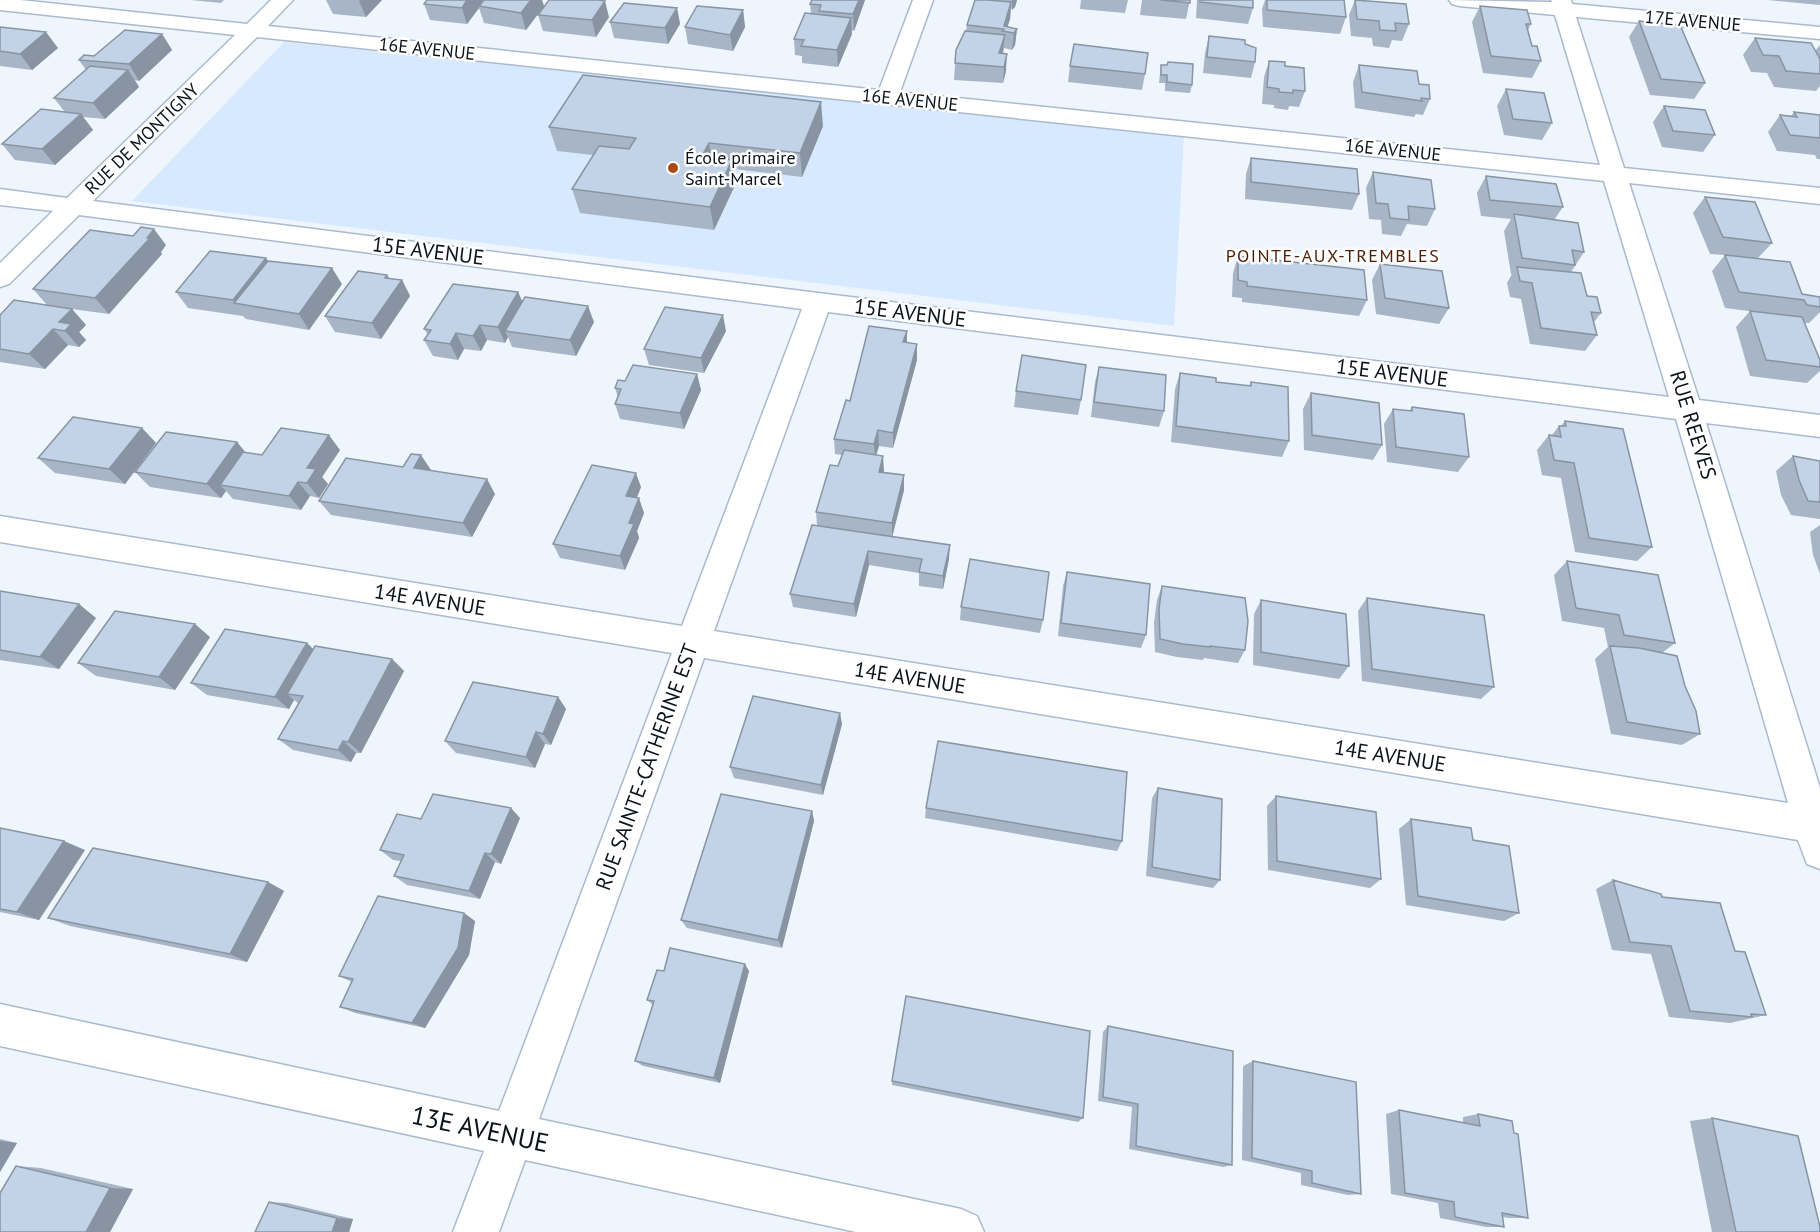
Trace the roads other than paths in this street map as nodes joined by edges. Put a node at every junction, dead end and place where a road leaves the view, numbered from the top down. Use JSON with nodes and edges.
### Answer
{"nodes":[{"id":1,"x":284,"y":0,"type":"edge"},
{"id":2,"x":923,"y":0,"type":"edge"},
{"id":3,"x":1459,"y":0,"type":"edge"},
{"id":4,"x":0,"y":4,"type":"edge"},
{"id":5,"x":1562,"y":5,"type":"edge"},
{"id":6,"x":252,"y":31,"type":"junction"},
{"id":7,"x":1820,"y":33,"type":"edge"},
{"id":8,"x":887,"y":98,"type":"junction"},
{"id":9,"x":1613,"y":173,"type":"junction"},
{"id":10,"x":1820,"y":196,"type":"edge"},
{"id":11,"x":0,"y":197,"type":"edge"},
{"id":12,"x":73,"y":206,"type":"junction"},
{"id":13,"x":0,"y":278,"type":"edge"},
{"id":14,"x":818,"y":302,"type":"junction"},
{"id":15,"x":1689,"y":410,"type":"junction"},
{"id":16,"x":1820,"y":426,"type":"edge"},
{"id":17,"x":0,"y":529,"type":"edge"},
{"id":18,"x":693,"y":643,"type":"junction"},
{"id":19,"x":1817,"y":834,"type":"edge"},
{"id":20,"x":0,"y":1025,"type":"edge"},
{"id":21,"x":510,"y":1136,"type":"junction"},
{"id":22,"x":476,"y":1232,"type":"edge"},
{"id":23,"x":961,"y":1232,"type":"edge"}],
"edges":[{"from":1,"to":6,"type":"street","name":"RUE DE MONTIGNY"},
{"from":2,"to":8,"type":"street"},
{"from":3,"to":5,"type":"street","name":"17E AVENUE"},
{"from":4,"to":6,"type":"street","name":"16E AVENUE"},
{"from":5,"to":7,"type":"street","name":"17E AVENUE"},
{"from":5,"to":9,"type":"street","name":"RUE REEVES"},
{"from":6,"to":8,"type":"street","name":"16E AVENUE"},
{"from":6,"to":12,"type":"street","name":"RUE DE MONTIGNY"},
{"from":8,"to":9,"type":"street","name":"16E AVENUE"},
{"from":9,"to":10,"type":"street","name":"16E AVENUE"},
{"from":9,"to":15,"type":"street","name":"RUE REEVES"},
{"from":11,"to":12,"type":"street","name":"15E AVENUE"},
{"from":12,"to":13,"type":"street","name":"RUE DE MONTIGNY"},
{"from":12,"to":14,"type":"street","name":"15E AVENUE"},
{"from":14,"to":15,"type":"street","name":"15E AVENUE"},
{"from":14,"to":18,"type":"street","name":"RUE SAINTE-CATHERINE EST"},
{"from":15,"to":16,"type":"street","name":"15E AVENUE"},
{"from":15,"to":19,"type":"street","name":"RUE REEVES"},
{"from":17,"to":18,"type":"street","name":"14E AVENUE"},
{"from":18,"to":19,"type":"street","name":"14E AVENUE"},
{"from":18,"to":21,"type":"street","name":"RUE SAINTE-CATHERINE EST"},
{"from":20,"to":21,"type":"street","name":"13E AVENUE"},
{"from":21,"to":22,"type":"street","name":"RUE SAINTE-CATHERINE EST"},
{"from":21,"to":23,"type":"street","name":"13E AVENUE"}]}
